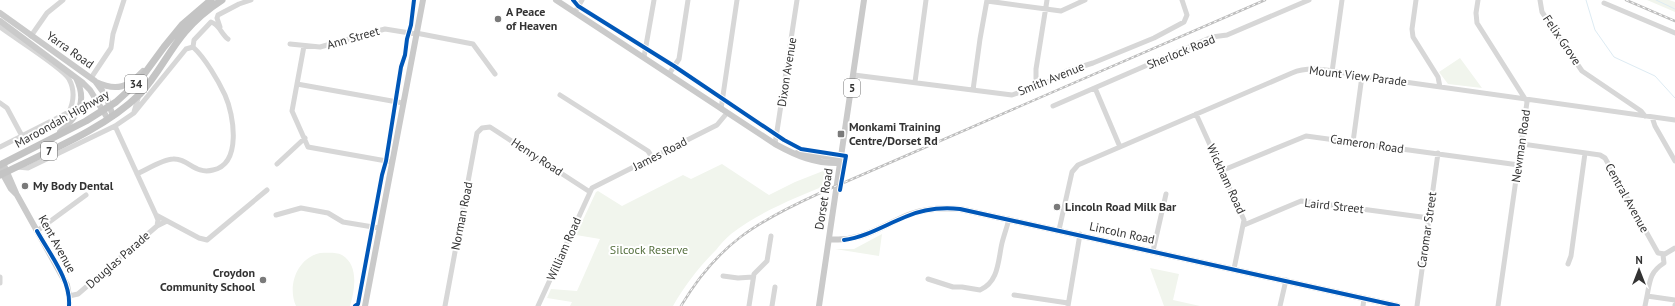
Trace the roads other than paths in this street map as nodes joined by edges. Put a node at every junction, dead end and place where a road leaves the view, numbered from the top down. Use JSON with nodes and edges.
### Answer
{"nodes":[{"id":1,"x":63,"y":0,"type":"edge"},
{"id":2,"x":124,"y":0,"type":"edge"},
{"id":3,"x":211,"y":0,"type":"edge"},
{"id":4,"x":222,"y":0,"type":"edge"},
{"id":5,"x":251,"y":0,"type":"edge"},
{"id":6,"x":422,"y":0,"type":"edge"},
{"id":7,"x":556,"y":0,"type":"edge"},
{"id":8,"x":582,"y":0,"type":"edge"},
{"id":9,"x":654,"y":0,"type":"edge"},
{"id":10,"x":688,"y":0,"type":"edge"},
{"id":11,"x":737,"y":0,"type":"edge"},
{"id":12,"x":798,"y":0,"type":"edge"},
{"id":13,"x":864,"y":0,"type":"edge"},
{"id":14,"x":926,"y":0,"type":"edge"},
{"id":15,"x":987,"y":0,"type":"edge"},
{"id":16,"x":1047,"y":0,"type":"edge"},
{"id":17,"x":1085,"y":0,"type":"edge"},
{"id":18,"x":1182,"y":0,"type":"edge"},
{"id":19,"x":1309,"y":0,"type":"edge"},
{"id":20,"x":1342,"y":0,"type":"edge"},
{"id":21,"x":1416,"y":0,"type":"edge"},
{"id":22,"x":1478,"y":0,"type":"edge"},
{"id":23,"x":1540,"y":0,"type":"edge"},
{"id":24,"x":1604,"y":3,"type":"dead end"},
{"id":25,"x":1045,"y":10,"type":"junction"},
{"id":26,"x":0,"y":12,"type":"edge"},
{"id":27,"x":575,"y":12,"type":"junction"},
{"id":28,"x":0,"y":22,"type":"edge"},
{"id":29,"x":0,"y":27,"type":"edge"},
{"id":30,"x":220,"y":29,"type":"junction"},
{"id":31,"x":1675,"y":33,"type":"edge"},
{"id":32,"x":416,"y":34,"type":"junction"},
{"id":33,"x":31,"y":36,"type":"junction"},
{"id":34,"x":228,"y":39,"type":"dead end"},
{"id":35,"x":290,"y":44,"type":"dead end"},
{"id":36,"x":304,"y":46,"type":"junction"},
{"id":37,"x":193,"y":47,"type":"junction"},
{"id":38,"x":54,"y":52,"type":"junction"},
{"id":39,"x":158,"y":56,"type":"junction"},
{"id":40,"x":644,"y":57,"type":"junction"},
{"id":41,"x":49,"y":59,"type":"junction"},
{"id":42,"x":1332,"y":72,"type":"junction"},
{"id":43,"x":495,"y":74,"type":"dead end"},
{"id":44,"x":669,"y":74,"type":"junction"},
{"id":45,"x":73,"y":75,"type":"junction"},
{"id":46,"x":854,"y":75,"type":"junction"},
{"id":47,"x":1362,"y":76,"type":"junction"},
{"id":48,"x":93,"y":80,"type":"junction"},
{"id":49,"x":915,"y":82,"type":"junction"},
{"id":50,"x":297,"y":84,"type":"junction"},
{"id":51,"x":1036,"y":87,"type":"junction"},
{"id":52,"x":1440,"y":87,"type":"junction"},
{"id":53,"x":1095,"y":88,"type":"junction"},
{"id":54,"x":90,"y":90,"type":"junction"},
{"id":55,"x":973,"y":90,"type":"junction"},
{"id":56,"x":140,"y":94,"type":"junction"},
{"id":57,"x":560,"y":95,"type":"dead end"},
{"id":58,"x":1526,"y":99,"type":"junction"},
{"id":59,"x":0,"y":103,"type":"edge"},
{"id":60,"x":403,"y":103,"type":"junction"},
{"id":61,"x":1630,"y":103,"type":"junction"},
{"id":62,"x":1053,"y":106,"type":"dead end"},
{"id":63,"x":106,"y":109,"type":"junction"},
{"id":64,"x":721,"y":109,"type":"junction"},
{"id":65,"x":134,"y":113,"type":"junction"},
{"id":66,"x":727,"y":113,"type":"junction"},
{"id":67,"x":1629,"y":113,"type":"junction"},
{"id":68,"x":1196,"y":114,"type":"junction"},
{"id":69,"x":1645,"y":116,"type":"junction"},
{"id":70,"x":1652,"y":117,"type":"junction"},
{"id":71,"x":111,"y":118,"type":"junction"},
{"id":72,"x":1675,"y":120,"type":"edge"},
{"id":73,"x":114,"y":126,"type":"junction"},
{"id":74,"x":482,"y":128,"type":"joint"},
{"id":75,"x":22,"y":136,"type":"junction"},
{"id":76,"x":56,"y":136,"type":"junction"},
{"id":77,"x":305,"y":138,"type":"junction"},
{"id":78,"x":1353,"y":142,"type":"junction"},
{"id":79,"x":775,"y":144,"type":"junction"},
{"id":80,"x":1522,"y":144,"type":"junction"},
{"id":81,"x":0,"y":147,"type":"edge"},
{"id":82,"x":1120,"y":147,"type":"junction"},
{"id":83,"x":793,"y":152,"type":"junction"},
{"id":84,"x":1438,"y":153,"type":"junction"},
{"id":85,"x":1585,"y":153,"type":"junction"},
{"id":86,"x":652,"y":157,"type":"junction"},
{"id":87,"x":841,"y":161,"type":"junction"},
{"id":88,"x":1675,"y":161,"type":"edge"},
{"id":89,"x":392,"y":162,"type":"junction"},
{"id":90,"x":827,"y":163,"type":"junction"},
{"id":91,"x":277,"y":164,"type":"dead end"},
{"id":92,"x":1519,"y":165,"type":"junction"},
{"id":93,"x":16,"y":167,"type":"junction"},
{"id":94,"x":2,"y":170,"type":"edge"},
{"id":95,"x":1222,"y":171,"type":"junction"},
{"id":96,"x":137,"y":174,"type":"junction"},
{"id":97,"x":839,"y":176,"type":"junction"},
{"id":98,"x":267,"y":190,"type":"dead end"},
{"id":99,"x":590,"y":192,"type":"junction"},
{"id":100,"x":1166,"y":194,"type":"dead end"},
{"id":101,"x":86,"y":195,"type":"dead end"},
{"id":102,"x":156,"y":215,"type":"junction"},
{"id":103,"x":276,"y":215,"type":"dead end"},
{"id":104,"x":1429,"y":218,"type":"junction"},
{"id":105,"x":1009,"y":219,"type":"junction"},
{"id":106,"x":167,"y":221,"type":"junction"},
{"id":107,"x":1244,"y":225,"type":"junction"},
{"id":108,"x":157,"y":226,"type":"junction"},
{"id":109,"x":379,"y":228,"type":"junction"},
{"id":110,"x":1059,"y":230,"type":"junction"},
{"id":111,"x":37,"y":231,"type":"junction"},
{"id":112,"x":1080,"y":234,"type":"junction"},
{"id":113,"x":771,"y":236,"type":"dead end"},
{"id":114,"x":829,"y":239,"type":"junction"},
{"id":115,"x":1675,"y":248,"type":"edge"},
{"id":116,"x":1153,"y":251,"type":"junction"},
{"id":117,"x":1662,"y":255,"type":"junction"},
{"id":118,"x":1568,"y":264,"type":"dead end"},
{"id":119,"x":1234,"y":269,"type":"junction"},
{"id":120,"x":0,"y":276,"type":"edge"},
{"id":121,"x":722,"y":276,"type":"dead end"},
{"id":122,"x":753,"y":277,"type":"junction"},
{"id":123,"x":928,"y":279,"type":"dead end"},
{"id":124,"x":1286,"y":280,"type":"junction"},
{"id":125,"x":0,"y":283,"type":"edge"},
{"id":126,"x":775,"y":287,"type":"dead end"},
{"id":127,"x":69,"y":296,"type":"junction"},
{"id":128,"x":1014,"y":296,"type":"dead end"},
{"id":129,"x":1647,"y":296,"type":"junction"},
{"id":130,"x":1364,"y":299,"type":"junction"},
{"id":131,"x":1675,"y":300,"type":"edge"},
{"id":132,"x":1068,"y":304,"type":"edge"},
{"id":133,"x":69,"y":306,"type":"edge"},
{"id":134,"x":365,"y":306,"type":"edge"},
{"id":135,"x":445,"y":306,"type":"edge"},
{"id":136,"x":538,"y":306,"type":"edge"},
{"id":137,"x":749,"y":306,"type":"edge"},
{"id":138,"x":772,"y":306,"type":"edge"},
{"id":139,"x":819,"y":306,"type":"edge"},
{"id":140,"x":1280,"y":306,"type":"edge"},
{"id":141,"x":1363,"y":306,"type":"edge"},
{"id":142,"x":1398,"y":306,"type":"edge"},
{"id":143,"x":1417,"y":306,"type":"edge"},
{"id":144,"x":1498,"y":306,"type":"edge"},
{"id":145,"x":1645,"y":306,"type":"edge"}],
"edges":[{"from":1,"to":33,"type":"street"},
{"from":2,"to":48,"type":"street"},
{"from":3,"to":39,"type":"highway","name":"Maroondah Highway","number":"34"},
{"from":4,"to":56,"type":"highway","name":"Maroondah Highway","number":"34"},
{"from":5,"to":30,"type":"street"},
{"from":6,"to":32,"type":"main road"},
{"from":7,"to":27,"type":"main road"},
{"from":8,"to":27,"type":"street"},
{"from":9,"to":40,"type":"street"},
{"from":10,"to":44,"type":"street"},
{"from":11,"to":64,"type":"street"},
{"from":12,"to":79,"type":"street","name":"Dixon Avenue"},
{"from":13,"to":46,"type":"main road","name":"Dorset Road","number":"5"},
{"from":14,"to":49,"type":"street"},
{"from":15,"to":25,"type":"street"},
{"from":15,"to":55,"type":"street"},
{"from":16,"to":25,"type":"street"},
{"from":17,"to":25,"type":"street"},
{"from":18,"to":51,"type":"street","name":"Smith Avenue"},
{"from":19,"to":53,"type":"street","name":"Sherlock Road"},
{"from":20,"to":42,"type":"street"},
{"from":21,"to":52,"type":"street"},
{"from":22,"to":58,"type":"street","name":"Newman Road"},
{"from":23,"to":61,"type":"street","name":"Felix Grove"},
{"from":24,"to":31,"type":"street"},
{"from":25,"to":51,"type":"street"},
{"from":26,"to":33,"type":"main road","name":"Yarra Road"},
{"from":27,"to":40,"type":"main road"},
{"from":28,"to":41,"type":"main road","name":"Yarra Road"},
{"from":29,"to":41,"type":"street"},
{"from":30,"to":34,"type":"street"},
{"from":30,"to":37,"type":"street"},
{"from":32,"to":36,"type":"street","name":"Ann Street"},
{"from":32,"to":43,"type":"street","name":"Ann Street"},
{"from":32,"to":60,"type":"main road"},
{"from":33,"to":38,"type":"main road","name":"Yarra Road"},
{"from":35,"to":36,"type":"street","name":"Ann Street"},
{"from":36,"to":50,"type":"street"},
{"from":37,"to":65,"type":"street"},
{"from":37,"to":96,"type":"street"},
{"from":38,"to":41,"type":"main road"},
{"from":38,"to":48,"type":"main road","name":"Yarra Road"},
{"from":39,"to":48,"type":"main road"},
{"from":39,"to":63,"type":"highway","name":"Maroondah Highway","number":"34"},
{"from":40,"to":44,"type":"main road"},
{"from":41,"to":45,"type":"main road","name":"Yarra Road"},
{"from":41,"to":75,"type":"street"},
{"from":42,"to":47,"type":"street","name":"Mount View Parade"},
{"from":42,"to":68,"type":"street","name":"Mount View Parade"},
{"from":44,"to":64,"type":"main road"},
{"from":45,"to":54,"type":"main road","name":"Yarra Road"},
{"from":45,"to":76,"type":"main road"},
{"from":46,"to":49,"type":"street","name":"Smith Avenue"},
{"from":46,"to":87,"type":"main road","name":"Dorset Road","number":"5"},
{"from":47,"to":52,"type":"street","name":"Mount View Parade"},
{"from":47,"to":78,"type":"street"},
{"from":48,"to":54,"type":"main road"},
{"from":48,"to":63,"type":"main road","name":"Yarra Road"},
{"from":49,"to":55,"type":"street","name":"Smith Avenue"},
{"from":50,"to":60,"type":"street"},
{"from":50,"to":77,"type":"street"},
{"from":51,"to":55,"type":"street","name":"Smith Avenue"},
{"from":52,"to":58,"type":"street","name":"Mount View Parade"},
{"from":53,"to":62,"type":"street","name":"Sherlock Road"},
{"from":53,"to":82,"type":"street"},
{"from":54,"to":63,"type":"main road","name":"Yarra Road"},
{"from":56,"to":65,"type":"street"},
{"from":56,"to":71,"type":"highway","name":"Maroondah Highway","number":"34"},
{"from":57,"to":86,"type":"street"},
{"from":58,"to":67,"type":"street","name":"Mount View Parade"},
{"from":58,"to":80,"type":"street","name":"Newman Road"},
{"from":59,"to":75,"type":"street"},
{"from":60,"to":89,"type":"main road"},
{"from":61,"to":67,"type":"street"},
{"from":61,"to":69,"type":"street","name":"Felix Grove"},
{"from":63,"to":71,"type":"main road","name":"Yarra Road"},
{"from":63,"to":76,"type":"highway","name":"Maroondah Highway","number":"7"},
{"from":64,"to":66,"type":"main road"},
{"from":65,"to":73,"type":"street"},
{"from":66,"to":79,"type":"main road"},
{"from":66,"to":86,"type":"street","name":"James Road"},
{"from":67,"to":69,"type":"street","name":"Mount View Parade"},
{"from":68,"to":82,"type":"street","name":"Mount View Parade"},
{"from":68,"to":95,"type":"street","name":"Wickham Road"},
{"from":69,"to":70,"type":"street","name":"Mount View Parade"},
{"from":70,"to":72,"type":"street","name":"Mount View Parade"},
{"from":70,"to":88,"type":"street"},
{"from":71,"to":93,"type":"highway","name":"Maroondah Highway","number":"7"},
{"from":73,"to":93,"type":"street"},
{"from":73,"to":96,"type":"street"},
{"from":74,"to":99,"type":"street","name":"Henry Road"},
{"from":74,"to":135,"type":"street","name":"Norman Road"},
{"from":75,"to":81,"type":"street"},
{"from":76,"to":94,"type":"highway","name":"Maroondah Highway","number":"7"},
{"from":77,"to":89,"type":"street"},
{"from":77,"to":91,"type":"street"},
{"from":78,"to":84,"type":"street","name":"Cameron Road"},
{"from":78,"to":95,"type":"street","name":"Cameron Road"},
{"from":79,"to":83,"type":"main road"},
{"from":80,"to":85,"type":"street","name":"Central Avenue"},
{"from":80,"to":92,"type":"street","name":"Newman Road"},
{"from":82,"to":110,"type":"street","name":"Mount View Parade"},
{"from":83,"to":87,"type":"main road"},
{"from":83,"to":90,"type":"main road"},
{"from":84,"to":92,"type":"street","name":"Cameron Road"},
{"from":84,"to":104,"type":"street","name":"Caromar Street"},
{"from":85,"to":117,"type":"street","name":"Central Avenue"},
{"from":85,"to":118,"type":"street"},
{"from":86,"to":99,"type":"street","name":"James Road"},
{"from":87,"to":90,"type":"main road"},
{"from":87,"to":97,"type":"main road","name":"Dorset Road","number":"5"},
{"from":89,"to":109,"type":"main road"},
{"from":90,"to":97,"type":"main road"},
{"from":92,"to":144,"type":"street","name":"Newman Road"},
{"from":93,"to":94,"type":"highway","name":"Maroondah Highway","number":"7"},
{"from":94,"to":111,"type":"main road","name":"Kent Avenue"},
{"from":95,"to":107,"type":"street","name":"Wickham Road"},
{"from":96,"to":102,"type":"street"},
{"from":97,"to":114,"type":"main road","name":"Dorset Road","number":"5"},
{"from":98,"to":106,"type":"street"},
{"from":99,"to":136,"type":"street","name":"William Road"},
{"from":100,"to":116,"type":"street"},
{"from":101,"to":111,"type":"street"},
{"from":102,"to":106,"type":"street"},
{"from":102,"to":108,"type":"street"},
{"from":103,"to":109,"type":"street"},
{"from":104,"to":107,"type":"street","name":"Laird Street"},
{"from":104,"to":143,"type":"street","name":"Caromar Street"},
{"from":105,"to":110,"type":"main road","name":"Lincoln Road"},
{"from":105,"to":114,"type":"main road","name":"Lincoln Road"},
{"from":105,"to":123,"type":"street"},
{"from":106,"to":108,"type":"street","name":"Douglas Parade"},
{"from":107,"to":119,"type":"street","name":"Wickham Road"},
{"from":108,"to":127,"type":"street","name":"Douglas Parade"},
{"from":109,"to":134,"type":"main road"},
{"from":110,"to":112,"type":"main road","name":"Lincoln Road"},
{"from":111,"to":127,"type":"main road","name":"Kent Avenue"},
{"from":112,"to":116,"type":"main road","name":"Lincoln Road"},
{"from":112,"to":132,"type":"street"},
{"from":113,"to":122,"type":"street"},
{"from":114,"to":139,"type":"main road","name":"Dorset Road","number":"5"},
{"from":115,"to":117,"type":"street"},
{"from":116,"to":119,"type":"main road","name":"Lincoln Road"},
{"from":117,"to":129,"type":"street"},
{"from":119,"to":124,"type":"main road","name":"Lincoln Road"},
{"from":120,"to":125,"type":"street"},
{"from":121,"to":122,"type":"street"},
{"from":122,"to":137,"type":"street"},
{"from":124,"to":130,"type":"main road","name":"Lincoln Road"},
{"from":124,"to":140,"type":"street"},
{"from":126,"to":138,"type":"street"},
{"from":127,"to":133,"type":"main road","name":"Kent Avenue"},
{"from":128,"to":132,"type":"street"},
{"from":129,"to":131,"type":"street"},
{"from":129,"to":145,"type":"street"},
{"from":130,"to":141,"type":"street"},
{"from":130,"to":142,"type":"main road","name":"Lincoln Road"}]}
